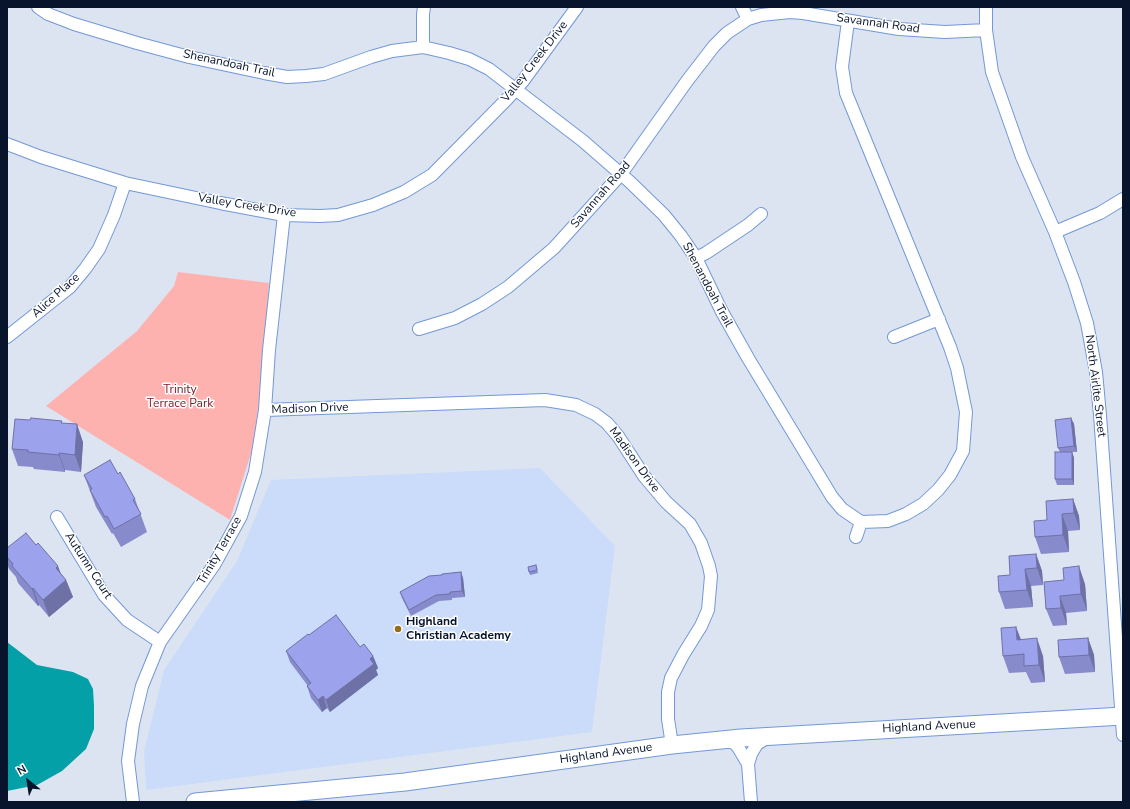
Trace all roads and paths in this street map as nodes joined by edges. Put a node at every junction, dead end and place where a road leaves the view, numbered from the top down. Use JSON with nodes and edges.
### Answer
{"nodes":[{"id":1,"x":38,"y":7,"type":"edge"},
{"id":2,"x":424,"y":7,"type":"edge"},
{"id":3,"x":577,"y":7,"type":"edge"},
{"id":4,"x":742,"y":7,"type":"edge"},
{"id":5,"x":986,"y":7,"type":"edge"},
{"id":6,"x":748,"y":19,"type":"junction"},
{"id":7,"x":848,"y":21,"type":"junction"},
{"id":8,"x":986,"y":30,"type":"junction"},
{"id":9,"x":423,"y":47,"type":"junction"},
{"id":10,"x":516,"y":89,"type":"junction"},
{"id":11,"x":7,"y":144,"type":"edge"},
{"id":12,"x":621,"y":174,"type":"junction"},
{"id":13,"x":125,"y":183,"type":"junction"},
{"id":14,"x":1123,"y":199,"type":"edge"},
{"id":15,"x":761,"y":214,"type":"dead end"},
{"id":16,"x":284,"y":215,"type":"junction"},
{"id":17,"x":1055,"y":232,"type":"junction"},
{"id":18,"x":696,"y":258,"type":"junction"},
{"id":19,"x":939,"y":319,"type":"junction"},
{"id":20,"x":419,"y":329,"type":"dead end"},
{"id":21,"x":7,"y":337,"type":"edge"},
{"id":22,"x":894,"y":337,"type":"dead end"},
{"id":23,"x":264,"y":410,"type":"junction"},
{"id":24,"x":57,"y":517,"type":"dead end"},
{"id":25,"x":860,"y":522,"type":"junction"},
{"id":26,"x":856,"y":538,"type":"dead end"},
{"id":27,"x":160,"y":642,"type":"junction"},
{"id":28,"x":1122,"y":716,"type":"edge"},
{"id":29,"x":1123,"y":735,"type":"edge"},
{"id":30,"x":768,"y":737,"type":"junction"},
{"id":31,"x":722,"y":740,"type":"junction"},
{"id":32,"x":672,"y":745,"type":"junction"},
{"id":33,"x":748,"y":764,"type":"junction"},
{"id":34,"x":133,"y":802,"type":"edge"},
{"id":35,"x":195,"y":802,"type":"edge"},
{"id":36,"x":751,"y":802,"type":"edge"}],
"edges":[{"from":1,"to":9,"type":"street","name":"Shenandoah Trail"},
{"from":2,"to":9,"type":"street"},
{"from":3,"to":10,"type":"street","name":"Valley Creek Drive"},
{"from":4,"to":6,"type":"street"},
{"from":5,"to":8,"type":"street","name":"North Airlite Street"},
{"from":6,"to":7,"type":"street","name":"Savannah Road"},
{"from":6,"to":12,"type":"street","name":"Savannah Road"},
{"from":7,"to":8,"type":"street","name":"Savannah Road"},
{"from":7,"to":19,"type":"street"},
{"from":8,"to":17,"type":"street","name":"North Airlite Street"},
{"from":9,"to":10,"type":"street","name":"Shenandoah Trail"},
{"from":10,"to":12,"type":"street","name":"Shenandoah Trail"},
{"from":10,"to":16,"type":"street","name":"Valley Creek Drive"},
{"from":11,"to":13,"type":"street","name":"Valley Creek Drive"},
{"from":12,"to":18,"type":"street","name":"Shenandoah Trail"},
{"from":12,"to":20,"type":"street","name":"Savannah Road"},
{"from":13,"to":16,"type":"street","name":"Valley Creek Drive"},
{"from":13,"to":21,"type":"street","name":"Alice Place"},
{"from":14,"to":17,"type":"street"},
{"from":15,"to":18,"type":"street"},
{"from":16,"to":23,"type":"street","name":"Trinity Terrace"},
{"from":17,"to":28,"type":"street","name":"North Airlite Street"},
{"from":18,"to":25,"type":"street","name":"Shenandoah Trail"},
{"from":19,"to":22,"type":"street"},
{"from":19,"to":25,"type":"street"},
{"from":23,"to":27,"type":"street","name":"Trinity Terrace"},
{"from":23,"to":32,"type":"street","name":"Madison Drive"},
{"from":24,"to":27,"type":"street","name":"Autumn Court"},
{"from":25,"to":26,"type":"street"},
{"from":27,"to":34,"type":"street","name":"Trinity Terrace"},
{"from":28,"to":29,"type":"street","name":"North Airlite Street"},
{"from":28,"to":30,"type":"main road","name":"Highland Avenue"},
{"from":30,"to":31,"type":"main road","name":"Highland Avenue"},
{"from":30,"to":33,"type":"street"},
{"from":31,"to":32,"type":"main road","name":"Highland Avenue"},
{"from":31,"to":33,"type":"street"},
{"from":32,"to":35,"type":"main road","name":"Highland Avenue"},
{"from":33,"to":36,"type":"street"}]}
